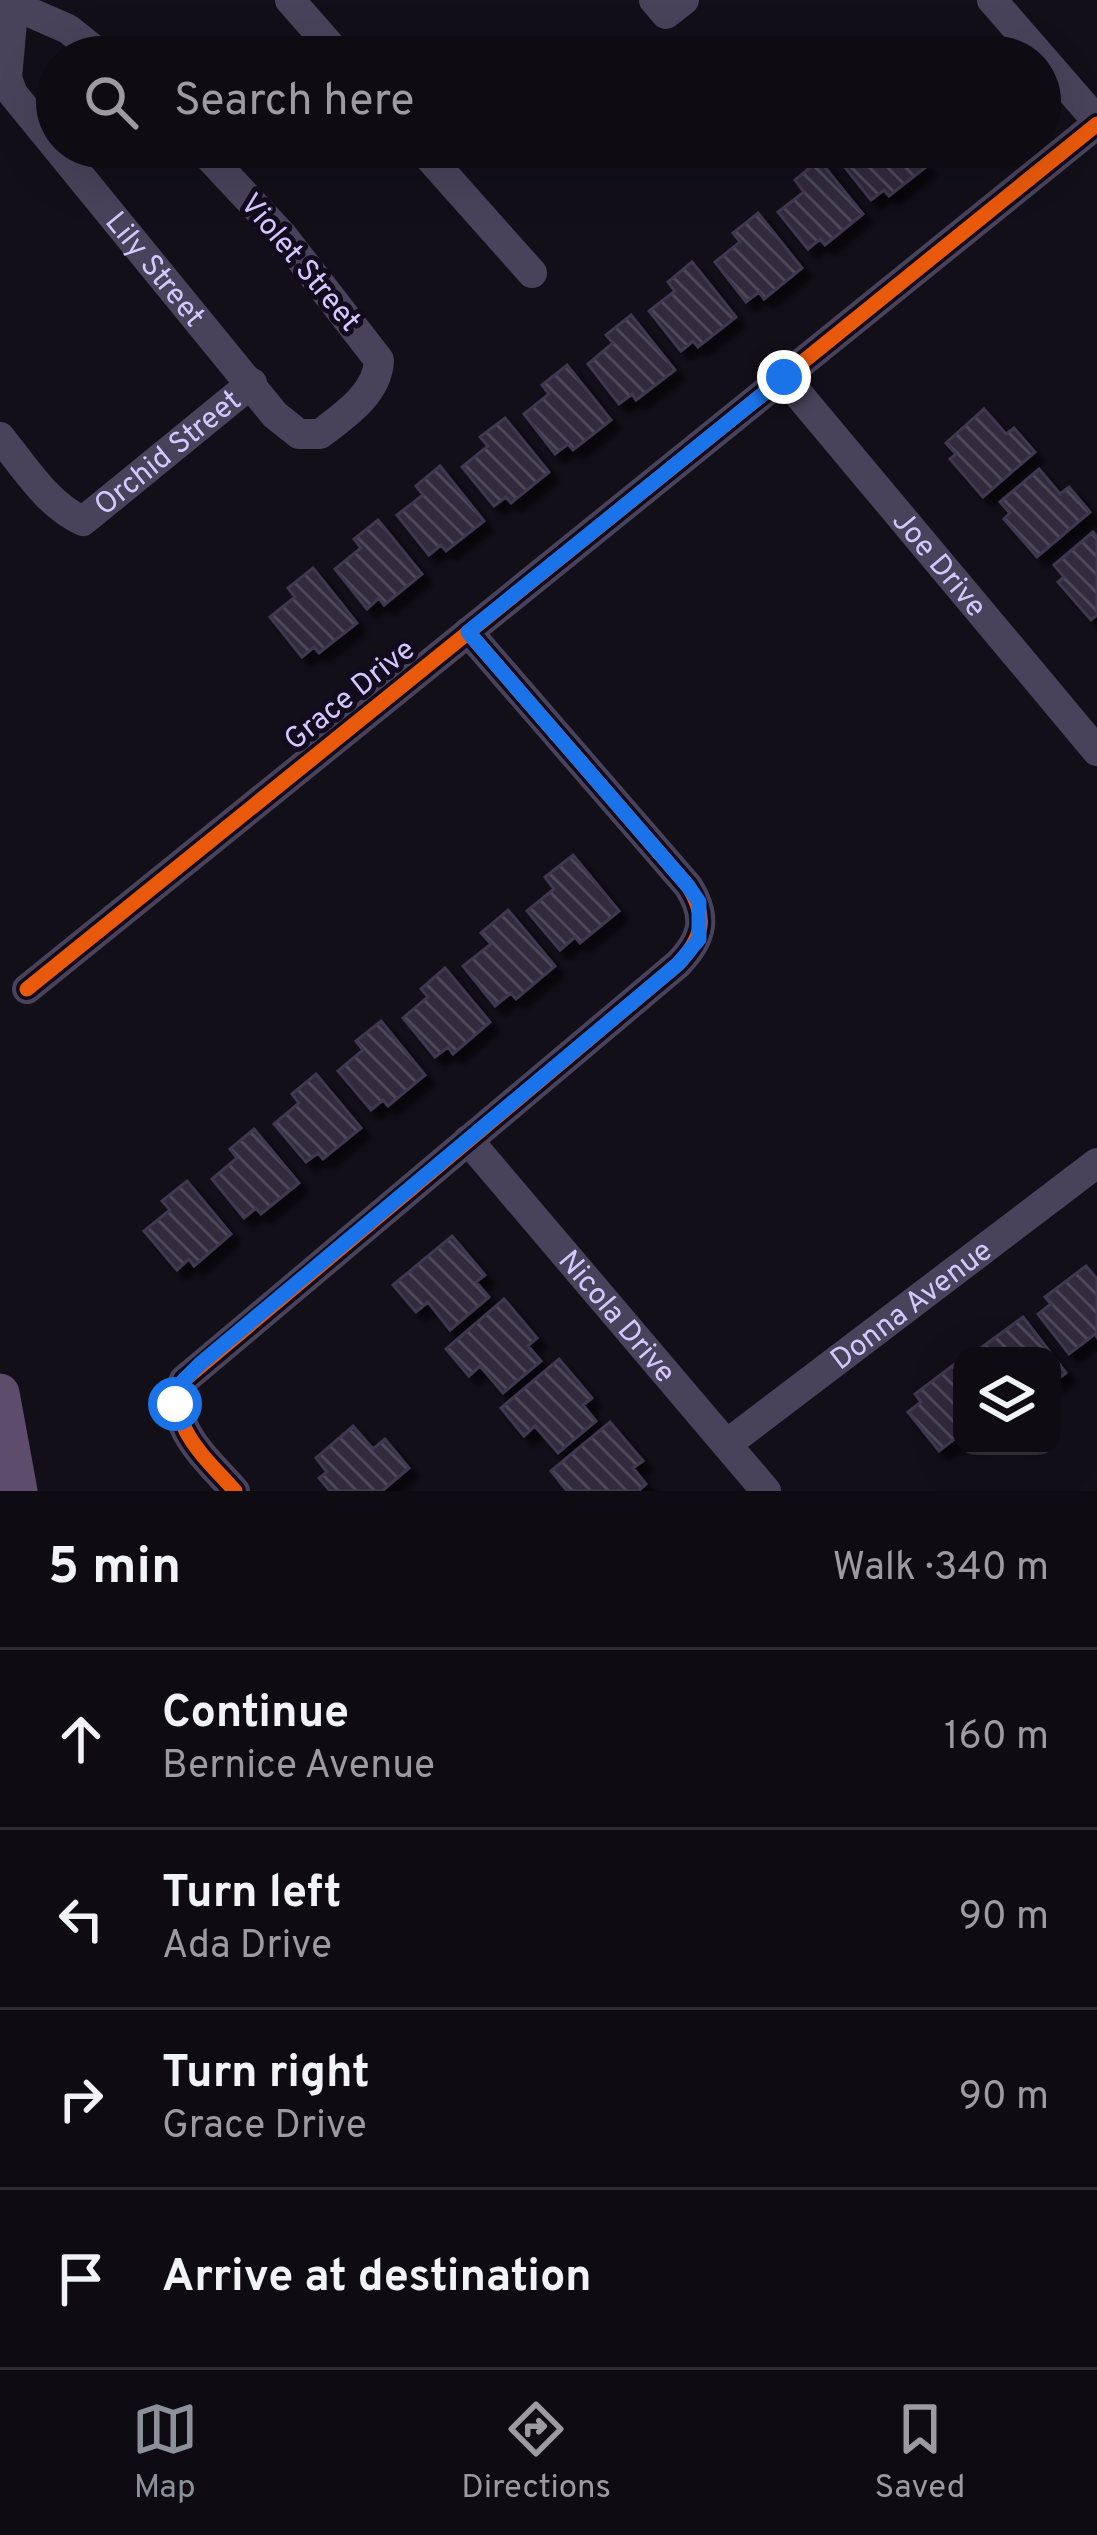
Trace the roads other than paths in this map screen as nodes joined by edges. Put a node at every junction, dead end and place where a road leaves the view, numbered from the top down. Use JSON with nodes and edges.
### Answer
{"nodes":[{"id":1,"x":290,"y":0,"type":"edge"},
{"id":2,"x":654,"y":0,"type":"edge"},
{"id":3,"x":683,"y":0,"type":"edge"},
{"id":4,"x":992,"y":0,"type":"edge"},
{"id":5,"x":14,"y":3,"type":"edge"},
{"id":6,"x":77,"y":36,"type":"edge"},
{"id":7,"x":322,"y":36,"type":"edge"},
{"id":8,"x":1023,"y":36,"type":"edge"},
{"id":9,"x":1061,"y":81,"type":"edge"},
{"id":10,"x":36,"y":122,"type":"edge"},
{"id":11,"x":1097,"y":123,"type":"edge"},
{"id":12,"x":1061,"y":152,"type":"edge"},
{"id":13,"x":74,"y":168,"type":"edge"},
{"id":14,"x":220,"y":168,"type":"edge"},
{"id":15,"x":439,"y":168,"type":"edge"},
{"id":16,"x":1042,"y":168,"type":"edge"},
{"id":17,"x":532,"y":273,"type":"dead end"},
{"id":18,"x":784,"y":377,"type":"junction"},
{"id":19,"x":252,"y":383,"type":"junction"},
{"id":20,"x":320,"y":434,"type":"joint"},
{"id":21,"x":0,"y":436,"type":"edge"},
{"id":22,"x":468,"y":632,"type":"junction"},
{"id":23,"x":1097,"y":751,"type":"edge"},
{"id":24,"x":27,"y":989,"type":"dead end"},
{"id":25,"x":468,"y":1140,"type":"junction"},
{"id":26,"x":1097,"y":1163,"type":"edge"},
{"id":27,"x":0,"y":1393,"type":"edge"},
{"id":28,"x":727,"y":1444,"type":"junction"},
{"id":29,"x":19,"y":1491,"type":"edge"},
{"id":30,"x":235,"y":1491,"type":"edge"},
{"id":31,"x":766,"y":1491,"type":"edge"}],
"edges":[{"from":1,"to":7,"type":"street"},
{"from":2,"to":3,"type":"street"},
{"from":4,"to":8,"type":"street"},
{"from":5,"to":6,"type":"street"},
{"from":5,"to":10,"type":"street","name":"Lily Street"},
{"from":9,"to":11,"type":"street"},
{"from":11,"to":12,"type":"street","name":"Grace Drive"},
{"from":13,"to":19,"type":"street","name":"Lily Street"},
{"from":14,"to":20,"type":"street","name":"Violet Street"},
{"from":15,"to":17,"type":"street"},
{"from":16,"to":18,"type":"street","name":"Grace Drive"},
{"from":18,"to":22,"type":"street","name":"Grace Drive"},
{"from":18,"to":23,"type":"street","name":"Joe Drive"},
{"from":19,"to":20,"type":"street","name":"Lily Street"},
{"from":19,"to":21,"type":"street","name":"Orchid Street"},
{"from":22,"to":24,"type":"street","name":"Grace Drive"},
{"from":22,"to":25,"type":"street"},
{"from":25,"to":28,"type":"street","name":"Nicola Drive"},
{"from":25,"to":30,"type":"street"},
{"from":26,"to":28,"type":"street","name":"Donna Avenue"},
{"from":27,"to":29,"type":"main road"},
{"from":28,"to":31,"type":"street","name":"Nicola Drive"}]}
